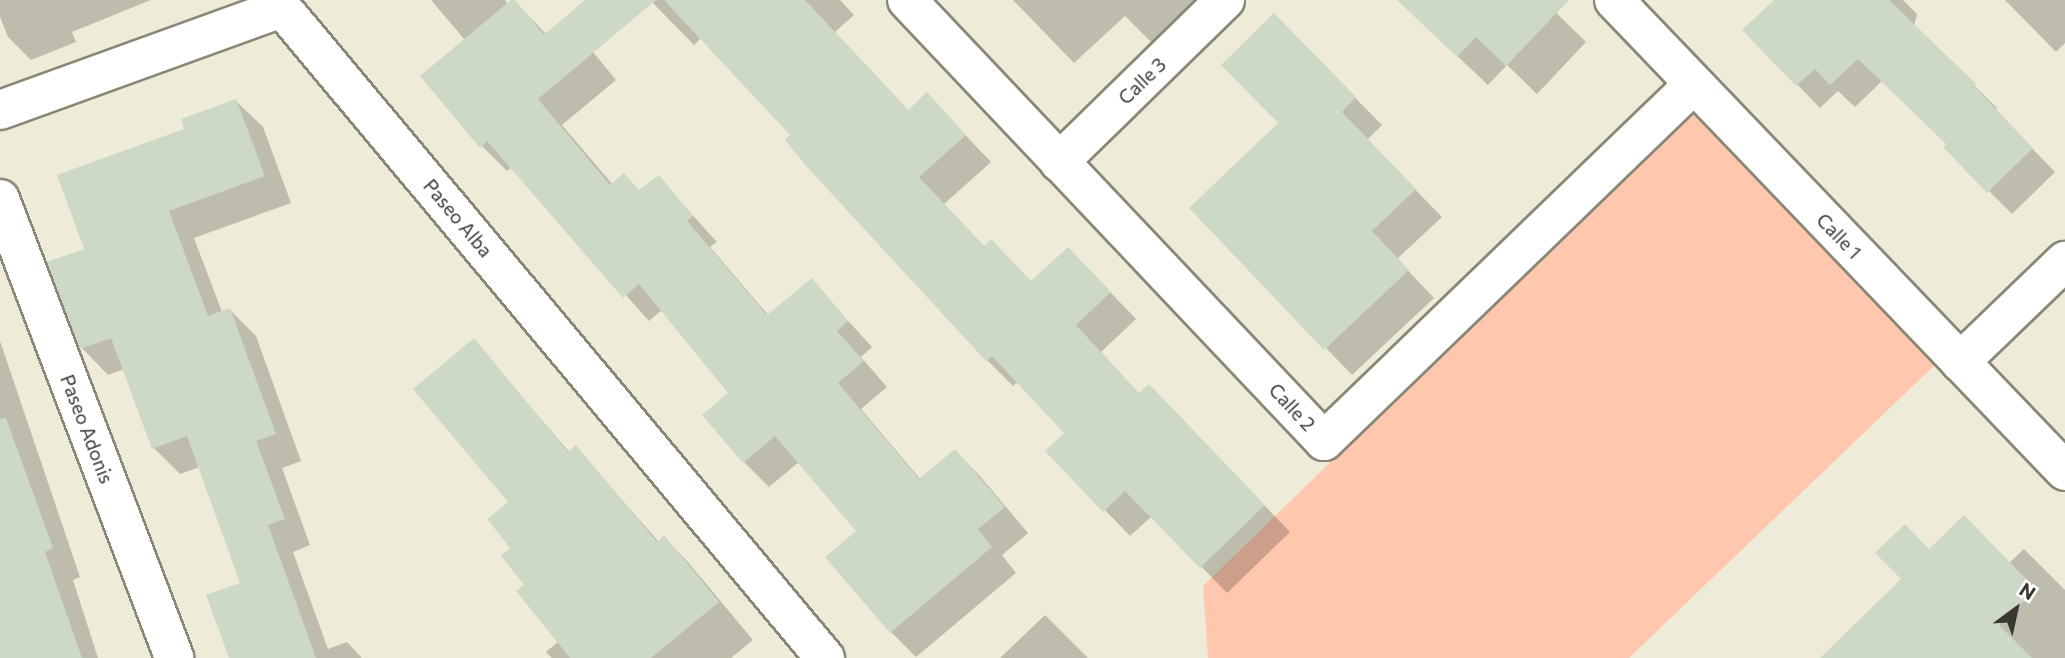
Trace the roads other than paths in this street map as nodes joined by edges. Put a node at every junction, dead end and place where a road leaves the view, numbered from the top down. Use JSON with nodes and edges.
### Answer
{"nodes":[{"id":1,"x":906,"y":0,"type":"edge"},
{"id":2,"x":1225,"y":0,"type":"edge"},
{"id":3,"x":1614,"y":0,"type":"edge"},
{"id":4,"x":1694,"y":84,"type":"junction"},
{"id":5,"x":0,"y":110,"type":"edge"},
{"id":6,"x":1059,"y":162,"type":"junction"},
{"id":7,"x":0,"y":199,"type":"edge"},
{"id":8,"x":2065,"y":261,"type":"edge"},
{"id":9,"x":1960,"y":362,"type":"junction"},
{"id":10,"x":2065,"y":471,"type":"edge"},
{"id":11,"x":174,"y":658,"type":"edge"},
{"id":12,"x":825,"y":658,"type":"edge"}],
"edges":[{"from":1,"to":6,"type":"street","name":"Calle 2"},
{"from":2,"to":6,"type":"street","name":"Calle 3"},
{"from":3,"to":4,"type":"street","name":"Calle 1"},
{"from":4,"to":6,"type":"street","name":"Calle 2"},
{"from":4,"to":9,"type":"street","name":"Calle 1"},
{"from":5,"to":12,"type":"street","name":"Paseo Alba"},
{"from":7,"to":11,"type":"street","name":"Paseo Adonis"},
{"from":8,"to":9,"type":"street"},
{"from":9,"to":10,"type":"street","name":"Calle 1"}]}
